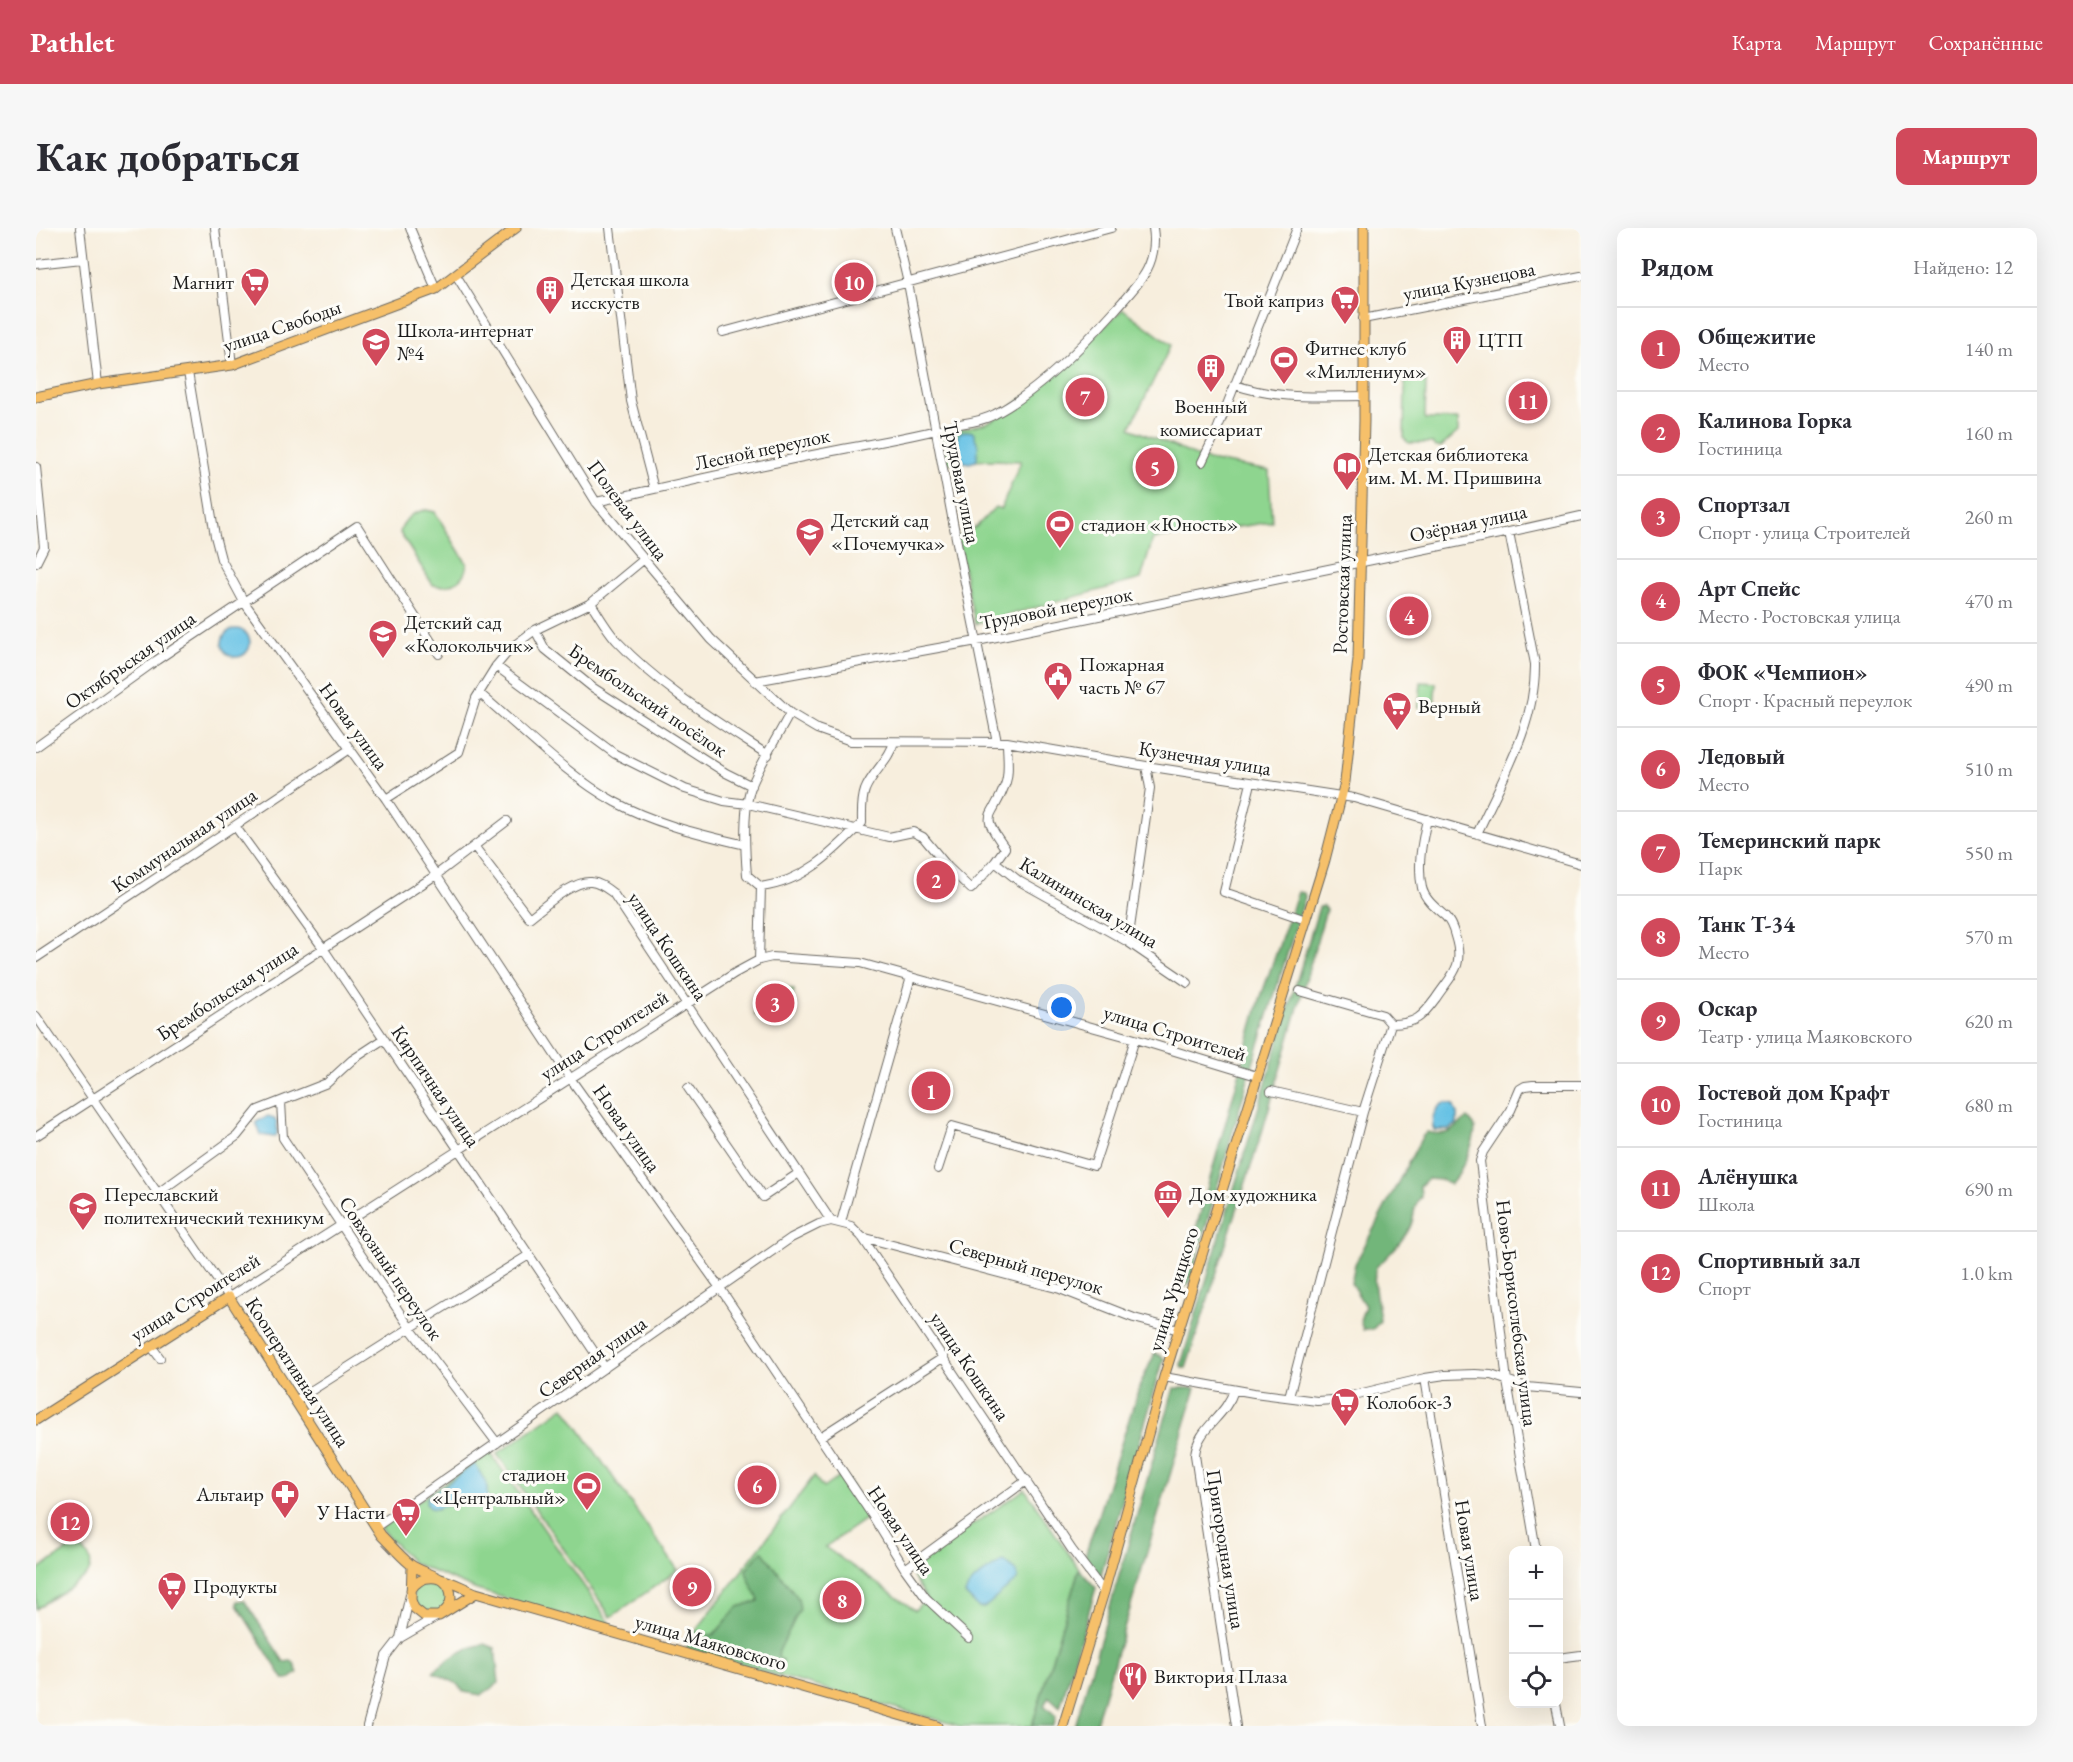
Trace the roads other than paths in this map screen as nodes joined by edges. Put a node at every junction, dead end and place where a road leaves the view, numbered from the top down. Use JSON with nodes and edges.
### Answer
{"nodes":[{"id":1,"x":80,"y":228,"type":"edge"},
{"id":2,"x":215,"y":228,"type":"edge"},
{"id":3,"x":410,"y":228,"type":"edge"},
{"id":4,"x":516,"y":228,"type":"edge"},
{"id":5,"x":610,"y":228,"type":"edge"},
{"id":6,"x":895,"y":228,"type":"edge"},
{"id":7,"x":1111,"y":228,"type":"edge"},
{"id":8,"x":1153,"y":228,"type":"edge"},
{"id":9,"x":1297,"y":228,"type":"edge"},
{"id":10,"x":1364,"y":228,"type":"edge"},
{"id":11,"x":82,"y":259,"type":"junction"},
{"id":12,"x":36,"y":264,"type":"edge"},
{"id":13,"x":456,"y":276,"type":"junction"},
{"id":14,"x":1581,"y":276,"type":"edge"},
{"id":15,"x":908,"y":283,"type":"junction"},
{"id":16,"x":436,"y":290,"type":"junction"},
{"id":17,"x":1363,"y":319,"type":"junction"},
{"id":18,"x":723,"y":332,"type":"dead end"},
{"id":19,"x":232,"y":365,"type":"junction"},
{"id":20,"x":188,"y":372,"type":"junction"},
{"id":21,"x":98,"y":384,"type":"junction"},
{"id":22,"x":1235,"y":385,"type":"junction"},
{"id":23,"x":1364,"y":396,"type":"junction"},
{"id":24,"x":36,"y":397,"type":"edge"},
{"id":25,"x":935,"y":431,"type":"junction"},
{"id":26,"x":1202,"y":462,"type":"dead end"},
{"id":27,"x":36,"y":467,"type":"edge"},
{"id":28,"x":654,"y":489,"type":"junction"},
{"id":29,"x":596,"y":502,"type":"junction"},
{"id":30,"x":1581,"y":516,"type":"edge"},
{"id":31,"x":1509,"y":532,"type":"junction"},
{"id":32,"x":643,"y":560,"type":"junction"},
{"id":33,"x":1361,"y":562,"type":"junction"},
{"id":34,"x":36,"y":563,"type":"edge"},
{"id":35,"x":243,"y":602,"type":"junction"},
{"id":36,"x":591,"y":603,"type":"junction"},
{"id":37,"x":535,"y":630,"type":"junction"},
{"id":38,"x":977,"y":641,"type":"junction"},
{"id":39,"x":438,"y":654,"type":"dead end"},
{"id":40,"x":496,"y":666,"type":"junction"},
{"id":41,"x":755,"y":681,"type":"junction"},
{"id":42,"x":479,"y":693,"type":"junction"},
{"id":43,"x":790,"y":713,"type":"junction"},
{"id":44,"x":817,"y":729,"type":"joint"},
{"id":45,"x":894,"y":742,"type":"junction"},
{"id":46,"x":997,"y":742,"type":"junction"},
{"id":47,"x":1007,"y":742,"type":"junction"},
{"id":48,"x":36,"y":747,"type":"edge"},
{"id":49,"x":350,"y":749,"type":"junction"},
{"id":50,"x":768,"y":755,"type":"junction"},
{"id":51,"x":1146,"y":766,"type":"junction"},
{"id":52,"x":1251,"y":783,"type":"junction"},
{"id":53,"x":752,"y":786,"type":"junction"},
{"id":54,"x":1342,"y":796,"type":"junction"},
{"id":55,"x":386,"y":799,"type":"junction"},
{"id":56,"x":748,"y":804,"type":"junction"},
{"id":57,"x":1427,"y":819,"type":"junction"},
{"id":58,"x":507,"y":821,"type":"dead end"},
{"id":59,"x":235,"y":826,"type":"junction"},
{"id":60,"x":857,"y":829,"type":"junction"},
{"id":61,"x":1477,"y":834,"type":"junction"},
{"id":62,"x":745,"y":845,"type":"junction"},
{"id":63,"x":474,"y":846,"type":"junction"},
{"id":64,"x":995,"y":862,"type":"junction"},
{"id":65,"x":1581,"y":864,"type":"edge"},
{"id":66,"x":436,"y":875,"type":"junction"},
{"id":67,"x":761,"y":887,"type":"junction"},
{"id":68,"x":1306,"y":920,"type":"junction"},
{"id":69,"x":1128,"y":942,"type":"junction"},
{"id":70,"x":323,"y":948,"type":"junction"},
{"id":71,"x":36,"y":958,"type":"edge"},
{"id":72,"x":759,"y":960,"type":"junction"},
{"id":73,"x":912,"y":977,"type":"junction"},
{"id":74,"x":1188,"y":983,"type":"dead end"},
{"id":75,"x":1300,"y":991,"type":"dead end"},
{"id":76,"x":687,"y":1004,"type":"junction"},
{"id":77,"x":36,"y":1016,"type":"edge"},
{"id":78,"x":1391,"y":1024,"type":"junction"},
{"id":79,"x":384,"y":1039,"type":"junction"},
{"id":80,"x":1135,"y":1039,"type":"junction"},
{"id":81,"x":1257,"y":1076,"type":"junction"},
{"id":82,"x":570,"y":1078,"type":"junction"},
{"id":83,"x":1581,"y":1085,"type":"edge"},
{"id":84,"x":688,"y":1088,"type":"dead end"},
{"id":85,"x":1271,"y":1091,"type":"dead end"},
{"id":86,"x":92,"y":1099,"type":"junction"},
{"id":87,"x":281,"y":1102,"type":"junction"},
{"id":88,"x":1363,"y":1113,"type":"junction"},
{"id":89,"x":36,"y":1136,"type":"edge"},
{"id":90,"x":459,"y":1149,"type":"junction"},
{"id":91,"x":938,"y":1168,"type":"dead end"},
{"id":92,"x":799,"y":1173,"type":"junction"},
{"id":93,"x":158,"y":1193,"type":"junction"},
{"id":94,"x":831,"y":1221,"type":"junction"},
{"id":95,"x":841,"y":1222,"type":"junction"},
{"id":96,"x":341,"y":1225,"type":"junction"},
{"id":97,"x":862,"y":1237,"type":"junction"},
{"id":98,"x":529,"y":1255,"type":"junction"},
{"id":99,"x":720,"y":1288,"type":"junction"},
{"id":100,"x":228,"y":1297,"type":"junction"},
{"id":101,"x":410,"y":1328,"type":"junction"},
{"id":102,"x":1179,"y":1330,"type":"junction"},
{"id":103,"x":151,"y":1346,"type":"junction"},
{"id":104,"x":944,"y":1357,"type":"junction"},
{"id":105,"x":160,"y":1358,"type":"dead end"},
{"id":106,"x":604,"y":1368,"type":"junction"},
{"id":107,"x":1164,"y":1377,"type":"junction"},
{"id":108,"x":1425,"y":1378,"type":"junction"},
{"id":109,"x":1507,"y":1381,"type":"junction"},
{"id":110,"x":1234,"y":1390,"type":"junction"},
{"id":111,"x":1581,"y":1392,"type":"edge"},
{"id":112,"x":1289,"y":1397,"type":"junction"},
{"id":113,"x":295,"y":1401,"type":"junction"},
{"id":114,"x":36,"y":1419,"type":"edge"},
{"id":115,"x":820,"y":1437,"type":"junction"},
{"id":116,"x":497,"y":1443,"type":"junction"},
{"id":117,"x":1027,"y":1480,"type":"junction"},
{"id":118,"x":376,"y":1527,"type":"junction"},
{"id":119,"x":1535,"y":1546,"type":"edge"},
{"id":120,"x":412,"y":1566,"type":"junction"},
{"id":121,"x":905,"y":1569,"type":"junction"},
{"id":122,"x":442,"y":1580,"type":"junction"},
{"id":123,"x":411,"y":1590,"type":"junction"},
{"id":124,"x":1104,"y":1592,"type":"junction"},
{"id":125,"x":476,"y":1593,"type":"junction"},
{"id":126,"x":439,"y":1616,"type":"junction"},
{"id":127,"x":400,"y":1638,"type":"junction"},
{"id":128,"x":969,"y":1638,"type":"dead end"},
{"id":129,"x":1581,"y":1655,"type":"edge"},
{"id":130,"x":1563,"y":1657,"type":"edge"},
{"id":131,"x":1557,"y":1708,"type":"edge"},
{"id":132,"x":368,"y":1726,"type":"edge"},
{"id":133,"x":937,"y":1726,"type":"edge"},
{"id":134,"x":1063,"y":1726,"type":"edge"},
{"id":135,"x":1236,"y":1726,"type":"edge"},
{"id":136,"x":1482,"y":1726,"type":"edge"},
{"id":137,"x":1560,"y":1726,"type":"edge"}],
"edges":[{"from":1,"to":11,"type":"street"},
{"from":2,"to":19,"type":"street"},
{"from":3,"to":16,"type":"street"},
{"from":4,"to":13,"type":"main road","name":"улица Свободы"},
{"from":5,"to":28,"type":"street","name":"Полевая улица"},
{"from":6,"to":15,"type":"street","name":"Трудовая улица"},
{"from":7,"to":15,"type":"street"},
{"from":8,"to":25,"type":"street","name":"Лесной переулок"},
{"from":9,"to":22,"type":"street"},
{"from":10,"to":17,"type":"main road","name":"Ростовская улица"},
{"from":11,"to":12,"type":"street"},
{"from":11,"to":21,"type":"street"},
{"from":13,"to":16,"type":"main road","name":"улица Свободы"},
{"from":13,"to":29,"type":"street","name":"Полевая улица"},
{"from":14,"to":17,"type":"street","name":"улица Кузнецова"},
{"from":15,"to":18,"type":"street"},
{"from":15,"to":25,"type":"street","name":"Трудовая улица"},
{"from":16,"to":19,"type":"main road","name":"улица Свободы"},
{"from":17,"to":23,"type":"main road","name":"Ростовская улица"},
{"from":19,"to":20,"type":"main road","name":"улица Свободы"},
{"from":20,"to":21,"type":"main road","name":"улица Свободы"},
{"from":20,"to":35,"type":"street","name":"Новая улица"},
{"from":21,"to":24,"type":"main road","name":"улица Свободы"},
{"from":22,"to":23,"type":"street"},
{"from":22,"to":26,"type":"street"},
{"from":23,"to":33,"type":"main road","name":"Ростовская улица"},
{"from":25,"to":28,"type":"street","name":"Лесной переулок"},
{"from":25,"to":38,"type":"street","name":"Трудовая улица"},
{"from":27,"to":34,"type":"street"},
{"from":28,"to":29,"type":"street","name":"Лесной переулок"},
{"from":29,"to":32,"type":"street","name":"Полевая улица"},
{"from":30,"to":31,"type":"street","name":"Озёрная улица"},
{"from":31,"to":33,"type":"street","name":"Озёрная улица"},
{"from":31,"to":61,"type":"street"},
{"from":32,"to":36,"type":"street"},
{"from":32,"to":41,"type":"street","name":"Полевая улица"},
{"from":33,"to":38,"type":"street","name":"Трудовой переулок"},
{"from":33,"to":54,"type":"main road","name":"Ростовская улица"},
{"from":35,"to":39,"type":"street"},
{"from":35,"to":48,"type":"street","name":"Октябрьская улица"},
{"from":35,"to":49,"type":"street","name":"Новая улица"},
{"from":36,"to":37,"type":"street"},
{"from":36,"to":50,"type":"street","name":"Брембольский посёлок"},
{"from":37,"to":40,"type":"street"},
{"from":37,"to":53,"type":"street","name":"Брембольский посёлок"},
{"from":38,"to":41,"type":"street","name":"Трудовой переулок"},
{"from":38,"to":46,"type":"street","name":"Трудовая улица"},
{"from":40,"to":42,"type":"street"},
{"from":40,"to":56,"type":"street"},
{"from":41,"to":43,"type":"street","name":"Полевая улица"},
{"from":42,"to":55,"type":"street"},
{"from":42,"to":62,"type":"street"},
{"from":43,"to":44,"type":"street","name":"Полевая улица"},
{"from":43,"to":50,"type":"street"},
{"from":44,"to":45,"type":"street","name":"Кузнечная улица"},
{"from":45,"to":46,"type":"street","name":"Кузнечная улица"},
{"from":45,"to":60,"type":"street"},
{"from":46,"to":47,"type":"street","name":"Кузнечная улица"},
{"from":47,"to":51,"type":"street","name":"Кузнечная улица"},
{"from":47,"to":64,"type":"street","name":"Калининская улица"},
{"from":49,"to":55,"type":"street","name":"Новая улица"},
{"from":49,"to":59,"type":"street","name":"Коммунальная улица"},
{"from":50,"to":53,"type":"street"},
{"from":51,"to":52,"type":"street","name":"Кузнечная улица"},
{"from":51,"to":69,"type":"street"},
{"from":52,"to":54,"type":"street","name":"Кузнечная улица"},
{"from":52,"to":68,"type":"street"},
{"from":53,"to":56,"type":"street"},
{"from":54,"to":57,"type":"street","name":"Кузнечная улица"},
{"from":54,"to":68,"type":"main road","name":"улица Урицкого"},
{"from":55,"to":66,"type":"street","name":"Новая улица"},
{"from":56,"to":60,"type":"street"},
{"from":56,"to":62,"type":"street"},
{"from":57,"to":61,"type":"street","name":"Кузнечная улица"},
{"from":57,"to":78,"type":"street"},
{"from":58,"to":63,"type":"street","name":"Брембольская улица"},
{"from":59,"to":70,"type":"street","name":"Кирпичная улица"},
{"from":59,"to":71,"type":"street","name":"Коммунальная улица"},
{"from":60,"to":64,"type":"street"},
{"from":60,"to":67,"type":"street"},
{"from":61,"to":65,"type":"street","name":"Кузнечная улица"},
{"from":62,"to":67,"type":"street"},
{"from":63,"to":66,"type":"street","name":"Брембольская улица"},
{"from":63,"to":76,"type":"street","name":"улица Кошкина"},
{"from":64,"to":69,"type":"street","name":"Калининская улица"},
{"from":66,"to":70,"type":"street","name":"Брембольская улица"},
{"from":66,"to":82,"type":"street","name":"Новая улица"},
{"from":67,"to":72,"type":"street"},
{"from":68,"to":81,"type":"main road","name":"улица Урицкого"},
{"from":69,"to":74,"type":"street","name":"Калининская улица"},
{"from":70,"to":79,"type":"street","name":"Кирпичная улица"},
{"from":70,"to":86,"type":"street","name":"Брембольская улица"},
{"from":72,"to":73,"type":"street","name":"улица Строителей"},
{"from":72,"to":76,"type":"street","name":"улица Строителей"},
{"from":73,"to":80,"type":"street","name":"улица Строителей"},
{"from":73,"to":95,"type":"street"},
{"from":75,"to":78,"type":"street"},
{"from":76,"to":82,"type":"street","name":"улица Строителей"},
{"from":76,"to":92,"type":"street","name":"улица Кошкина"},
{"from":77,"to":86,"type":"street","name":"Кооперативная улица"},
{"from":78,"to":88,"type":"street"},
{"from":79,"to":87,"type":"street"},
{"from":79,"to":90,"type":"street","name":"Кирпичная улица"},
{"from":80,"to":81,"type":"street","name":"улица Строителей"},
{"from":80,"to":91,"type":"street"},
{"from":81,"to":102,"type":"main road","name":"улица Урицкого"},
{"from":82,"to":90,"type":"street","name":"улица Строителей"},
{"from":82,"to":99,"type":"street","name":"Новая улица"},
{"from":83,"to":109,"type":"street","name":"Ново-Борисоглебская улица"},
{"from":84,"to":92,"type":"street"},
{"from":85,"to":88,"type":"street"},
{"from":86,"to":89,"type":"street","name":"Брембольская улица"},
{"from":86,"to":93,"type":"street","name":"Кооперативная улица"},
{"from":87,"to":93,"type":"street"},
{"from":87,"to":96,"type":"street","name":"Совхозный переулок"},
{"from":88,"to":112,"type":"street"},
{"from":90,"to":96,"type":"street","name":"улица Строителей"},
{"from":90,"to":98,"type":"street","name":"Кирпичная улица"},
{"from":92,"to":94,"type":"street","name":"улица Кошкина"},
{"from":93,"to":100,"type":"street","name":"Кооперативная улица"},
{"from":94,"to":95,"type":"street","name":"улица Кошкина"},
{"from":94,"to":99,"type":"street","name":"Северная улица"},
{"from":95,"to":97,"type":"street","name":"улица Кошкина"},
{"from":96,"to":100,"type":"street","name":"улица Строителей"},
{"from":96,"to":101,"type":"street","name":"Совхозный переулок"},
{"from":97,"to":102,"type":"street","name":"Северный переулок"},
{"from":97,"to":104,"type":"street","name":"улица Кошкина"},
{"from":98,"to":101,"type":"street"},
{"from":98,"to":106,"type":"street","name":"Кирпичная улица"},
{"from":99,"to":106,"type":"street","name":"Северная улица"},
{"from":99,"to":115,"type":"street","name":"Новая улица"},
{"from":100,"to":103,"type":"main road","name":"улица Строителей"},
{"from":100,"to":113,"type":"main road","name":"Кооперативная улица"},
{"from":101,"to":113,"type":"street"},
{"from":101,"to":116,"type":"street","name":"Совхозный переулок"},
{"from":102,"to":107,"type":"main road","name":"улица Урицкого"},
{"from":103,"to":105,"type":"street"},
{"from":103,"to":114,"type":"main road","name":"улица Строителей"},
{"from":104,"to":115,"type":"street"},
{"from":104,"to":117,"type":"street","name":"улица Кошкина"},
{"from":106,"to":116,"type":"street","name":"Северная улица"},
{"from":107,"to":110,"type":"street"},
{"from":107,"to":124,"type":"main road","name":"улица Урицкого"},
{"from":108,"to":109,"type":"street"},
{"from":108,"to":112,"type":"street"},
{"from":108,"to":136,"type":"street","name":"Новая улица"},
{"from":109,"to":111,"type":"street"},
{"from":109,"to":119,"type":"street","name":"Ново-Борисоглебская улица"},
{"from":110,"to":112,"type":"street"},
{"from":110,"to":135,"type":"street","name":"Пригородная улица"},
{"from":113,"to":118,"type":"main road","name":"Кооперативная улица"},
{"from":115,"to":121,"type":"street","name":"Новая улица"},
{"from":116,"to":118,"type":"street","name":"Северная улица"},
{"from":117,"to":121,"type":"street"},
{"from":117,"to":124,"type":"street","name":"улица Кошкина"},
{"from":118,"to":120,"type":"main road","name":"Кооперативная улица"},
{"from":120,"to":122,"type":"main road","name":"Кооперативная улица"},
{"from":120,"to":123,"type":"main road"},
{"from":121,"to":128,"type":"street","name":"Новая улица"},
{"from":122,"to":123,"type":"main road"},
{"from":122,"to":125,"type":"main road","name":"улица Маяковского"},
{"from":122,"to":126,"type":"main road"},
{"from":123,"to":126,"type":"main road"},
{"from":123,"to":127,"type":"street"},
{"from":124,"to":134,"type":"main road","name":"улица Урицкого"},
{"from":125,"to":126,"type":"main road"},
{"from":125,"to":133,"type":"main road","name":"улица Маяковского"},
{"from":126,"to":127,"type":"street"},
{"from":127,"to":132,"type":"street"},
{"from":129,"to":130,"type":"street"},
{"from":131,"to":137,"type":"street"}]}
